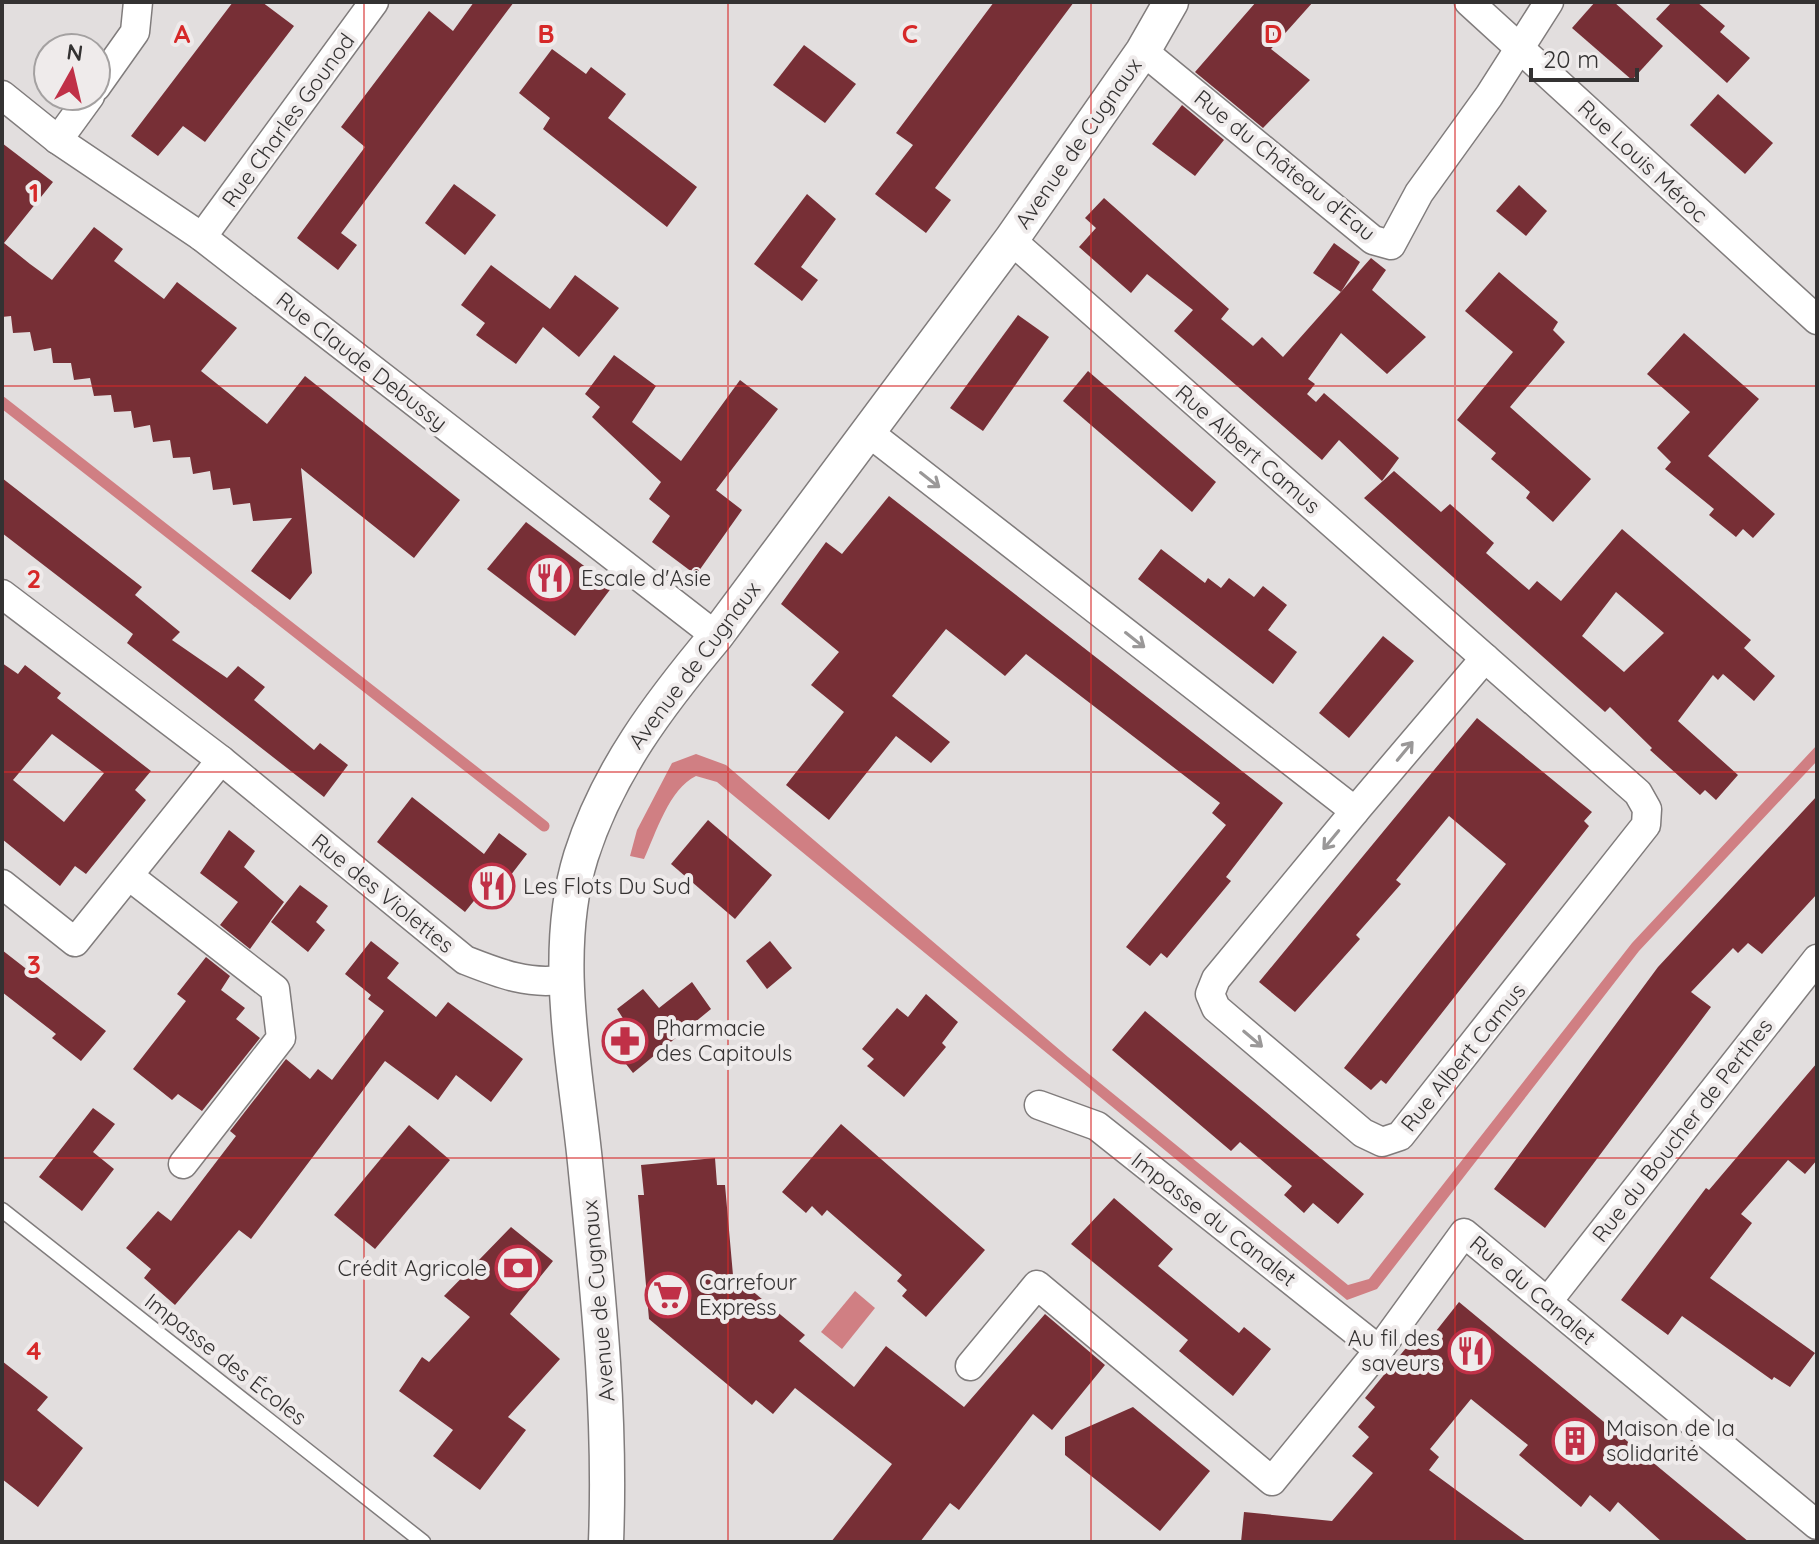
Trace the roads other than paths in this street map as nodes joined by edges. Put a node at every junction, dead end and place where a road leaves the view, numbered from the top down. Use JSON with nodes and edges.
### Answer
{"nodes":[{"id":1,"x":138,"y":2,"type":"edge"},
{"id":2,"x":374,"y":2,"type":"edge"},
{"id":3,"x":1171,"y":2,"type":"edge"},
{"id":4,"x":1469,"y":2,"type":"edge"},
{"id":5,"x":1549,"y":2,"type":"edge"},
{"id":6,"x":1519,"y":46,"type":"junction"},
{"id":7,"x":1143,"y":51,"type":"junction"},
{"id":8,"x":112,"y":64,"type":"edge"},
{"id":9,"x":2,"y":95,"type":"edge"},
{"id":10,"x":78,"y":112,"type":"edge"},
{"id":11,"x":58,"y":140,"type":"junction"},
{"id":12,"x":202,"y":237,"type":"junction"},
{"id":13,"x":1011,"y":240,"type":"junction"},
{"id":14,"x":1817,"y":320,"type":"edge"},
{"id":15,"x":868,"y":432,"type":"junction"},
{"id":16,"x":2,"y":594,"type":"edge"},
{"id":17,"x":716,"y":636,"type":"junction"},
{"id":18,"x":1485,"y":658,"type":"junction"},
{"id":19,"x":221,"y":760,"type":"junction"},
{"id":20,"x":1355,"y":811,"type":"junction"},
{"id":21,"x":129,"y":876,"type":"junction"},
{"id":22,"x":2,"y":884,"type":"edge"},
{"id":23,"x":1817,"y":959,"type":"edge"},
{"id":24,"x":566,"y":979,"type":"junction"},
{"id":25,"x":1039,"y":1105,"type":"dead end"},
{"id":26,"x":183,"y":1164,"type":"dead end"},
{"id":27,"x":2,"y":1210,"type":"edge"},
{"id":28,"x":1548,"y":1301,"type":"junction"},
{"id":29,"x":1379,"y":1350,"type":"junction"},
{"id":30,"x":970,"y":1366,"type":"dead end"},
{"id":31,"x":1817,"y":1525,"type":"edge"},
{"id":32,"x":423,"y":1542,"type":"edge"},
{"id":33,"x":606,"y":1542,"type":"edge"}],
"edges":[{"from":1,"to":8,"type":"street"},
{"from":2,"to":12,"type":"street","name":"Rue Charles Gounod"},
{"from":3,"to":7,"type":"street","name":"Avenue de Cugnaux"},
{"from":4,"to":6,"type":"street","name":"Rue Louis Méroc"},
{"from":5,"to":6,"type":"street","name":"Rue du Château d'Eau"},
{"from":6,"to":7,"type":"street","name":"Rue du Château d'Eau"},
{"from":6,"to":14,"type":"street","name":"Rue Louis Méroc"},
{"from":7,"to":13,"type":"street","name":"Avenue de Cugnaux"},
{"from":9,"to":11,"type":"street","name":"Rue Claude Debussy"},
{"from":10,"to":11,"type":"street"},
{"from":11,"to":12,"type":"street","name":"Rue Claude Debussy"},
{"from":12,"to":17,"type":"street","name":"Rue Claude Debussy"},
{"from":13,"to":15,"type":"street","name":"Avenue de Cugnaux"},
{"from":13,"to":18,"type":"street","name":"Rue Albert Camus"},
{"from":15,"to":17,"type":"street","name":"Avenue de Cugnaux"},
{"from":15,"to":20,"type":"street","one_way":true},
{"from":16,"to":19,"type":"street","name":"Rue des Violettes"},
{"from":17,"to":24,"type":"street","name":"Avenue de Cugnaux"},
{"from":20,"to":18,"type":"street","name":"Rue Albert Camus","one_way":true},
{"from":20,"to":18,"type":"street","name":"Rue Albert Camus","one_way":true},
{"from":19,"to":21,"type":"street"},
{"from":19,"to":24,"type":"street","name":"Rue des Violettes"},
{"from":21,"to":22,"type":"street"},
{"from":21,"to":26,"type":"street"},
{"from":23,"to":28,"type":"street","name":"Rue du Boucher de Perthes"},
{"from":24,"to":33,"type":"street","name":"Avenue de Cugnaux"},
{"from":25,"to":29,"type":"street","name":"Impasse du Canalet"},
{"from":27,"to":32,"type":"lane","name":"Impasse des Écoles"},
{"from":28,"to":29,"type":"street","name":"Rue du Canalet"},
{"from":28,"to":31,"type":"street","name":"Rue du Canalet"},
{"from":29,"to":30,"type":"street","name":"Rue du Canalet"}]}
